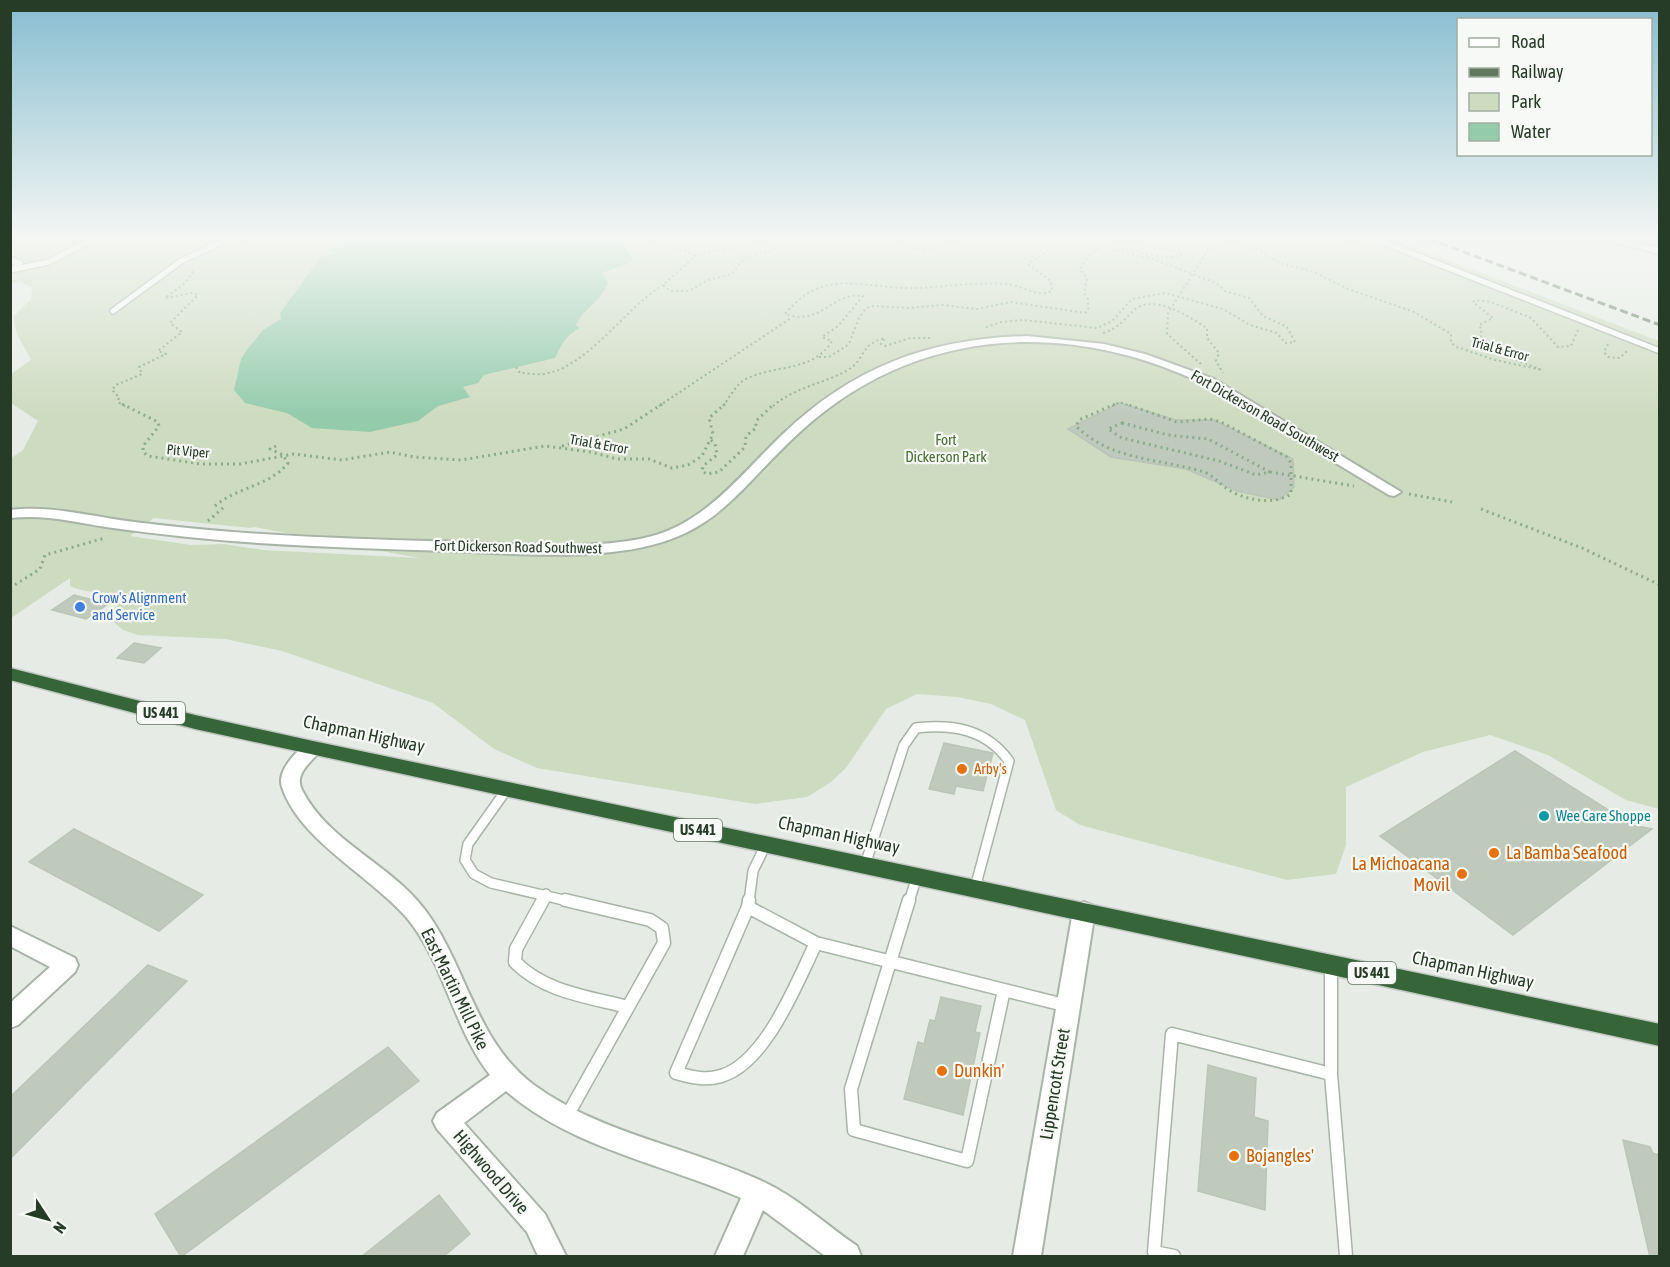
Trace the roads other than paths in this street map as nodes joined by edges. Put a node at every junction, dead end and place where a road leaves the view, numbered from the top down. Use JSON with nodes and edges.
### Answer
{"nodes":[{"id":1,"x":131,"y":298,"type":"edge"},
{"id":2,"x":1525,"y":298,"type":"edge"},
{"id":3,"x":113,"y":311,"type":"dead end"},
{"id":4,"x":1659,"y":351,"type":"edge"},
{"id":5,"x":1394,"y":492,"type":"road end"},
{"id":6,"x":10,"y":514,"type":"edge"},
{"id":7,"x":10,"y":674,"type":"edge"},
{"id":8,"x":313,"y":748,"type":"junction"},
{"id":9,"x":507,"y":789,"type":"junction"},
{"id":10,"x":766,"y":844,"type":"junction"},
{"id":11,"x":865,"y":865,"type":"junction"},
{"id":12,"x":917,"y":876,"type":"junction"},
{"id":13,"x":975,"y":888,"type":"junction"},
{"id":14,"x":546,"y":894,"type":"junction"},
{"id":15,"x":748,"y":906,"type":"junction"},
{"id":16,"x":1084,"y":911,"type":"junction"},
{"id":17,"x":10,"y":935,"type":"edge"},
{"id":18,"x":816,"y":943,"type":"junction"},
{"id":19,"x":891,"y":960,"type":"junction"},
{"id":20,"x":1331,"y":964,"type":"junction"},
{"id":21,"x":1004,"y":990,"type":"junction"},
{"id":22,"x":1068,"y":1006,"type":"junction"},
{"id":23,"x":628,"y":1007,"type":"junction"},
{"id":24,"x":10,"y":1018,"type":"edge"},
{"id":25,"x":1659,"y":1035,"type":"edge"},
{"id":26,"x":1331,"y":1074,"type":"junction"},
{"id":27,"x":506,"y":1077,"type":"junction"},
{"id":28,"x":567,"y":1116,"type":"junction"},
{"id":29,"x":757,"y":1192,"type":"junction"},
{"id":30,"x":552,"y":1257,"type":"edge"},
{"id":31,"x":729,"y":1257,"type":"edge"},
{"id":32,"x":848,"y":1257,"type":"edge"},
{"id":33,"x":1027,"y":1257,"type":"edge"},
{"id":34,"x":1174,"y":1257,"type":"edge"},
{"id":35,"x":1346,"y":1257,"type":"edge"}],
"edges":[{"from":1,"to":3,"type":"lane"},
{"from":2,"to":4,"type":"lane"},
{"from":5,"to":6,"type":"street","name":"Fort Dickerson Road Southwest"},
{"from":7,"to":8,"type":"highway","name":"Chapman Highway","number":"US 441"},
{"from":8,"to":9,"type":"highway","name":"Chapman Highway","number":"US 441"},
{"from":8,"to":27,"type":"street","name":"East Martin Mill Pike"},
{"from":9,"to":10,"type":"highway","name":"Chapman Highway","number":"US 441"},
{"from":9,"to":14,"type":"lane"},
{"from":10,"to":11,"type":"highway","name":"Chapman Highway","number":"US 441"},
{"from":10,"to":15,"type":"lane"},
{"from":11,"to":12,"type":"highway","name":"Chapman Highway","number":"US 441"},
{"from":11,"to":13,"type":"lane"},
{"from":12,"to":13,"type":"highway","name":"Chapman Highway","number":"US 441"},
{"from":12,"to":19,"type":"lane"},
{"from":13,"to":16,"type":"highway","name":"Chapman Highway","number":"US 441"},
{"from":14,"to":23,"type":"lane"},
{"from":14,"to":23,"type":"lane"},
{"from":15,"to":18,"type":"lane"},
{"from":15,"to":18,"type":"lane"},
{"from":16,"to":20,"type":"highway","name":"Chapman Highway","number":"US 441"},
{"from":16,"to":22,"type":"street","name":"Lippencott Street"},
{"from":17,"to":24,"type":"street"},
{"from":18,"to":19,"type":"lane"},
{"from":19,"to":21,"type":"lane"},
{"from":19,"to":21,"type":"lane"},
{"from":20,"to":25,"type":"highway","name":"Chapman Highway","number":"US 441"},
{"from":20,"to":26,"type":"lane"},
{"from":21,"to":22,"type":"lane"},
{"from":22,"to":33,"type":"street","name":"Lippencott Street"},
{"from":23,"to":28,"type":"lane"},
{"from":26,"to":34,"type":"lane"},
{"from":26,"to":35,"type":"lane"},
{"from":27,"to":28,"type":"street","name":"East Martin Mill Pike"},
{"from":27,"to":30,"type":"street","name":"Highwood Drive"},
{"from":28,"to":29,"type":"street","name":"East Martin Mill Pike"},
{"from":29,"to":31,"type":"street"},
{"from":29,"to":32,"type":"street","name":"East Martin Mill Pike"}]}
